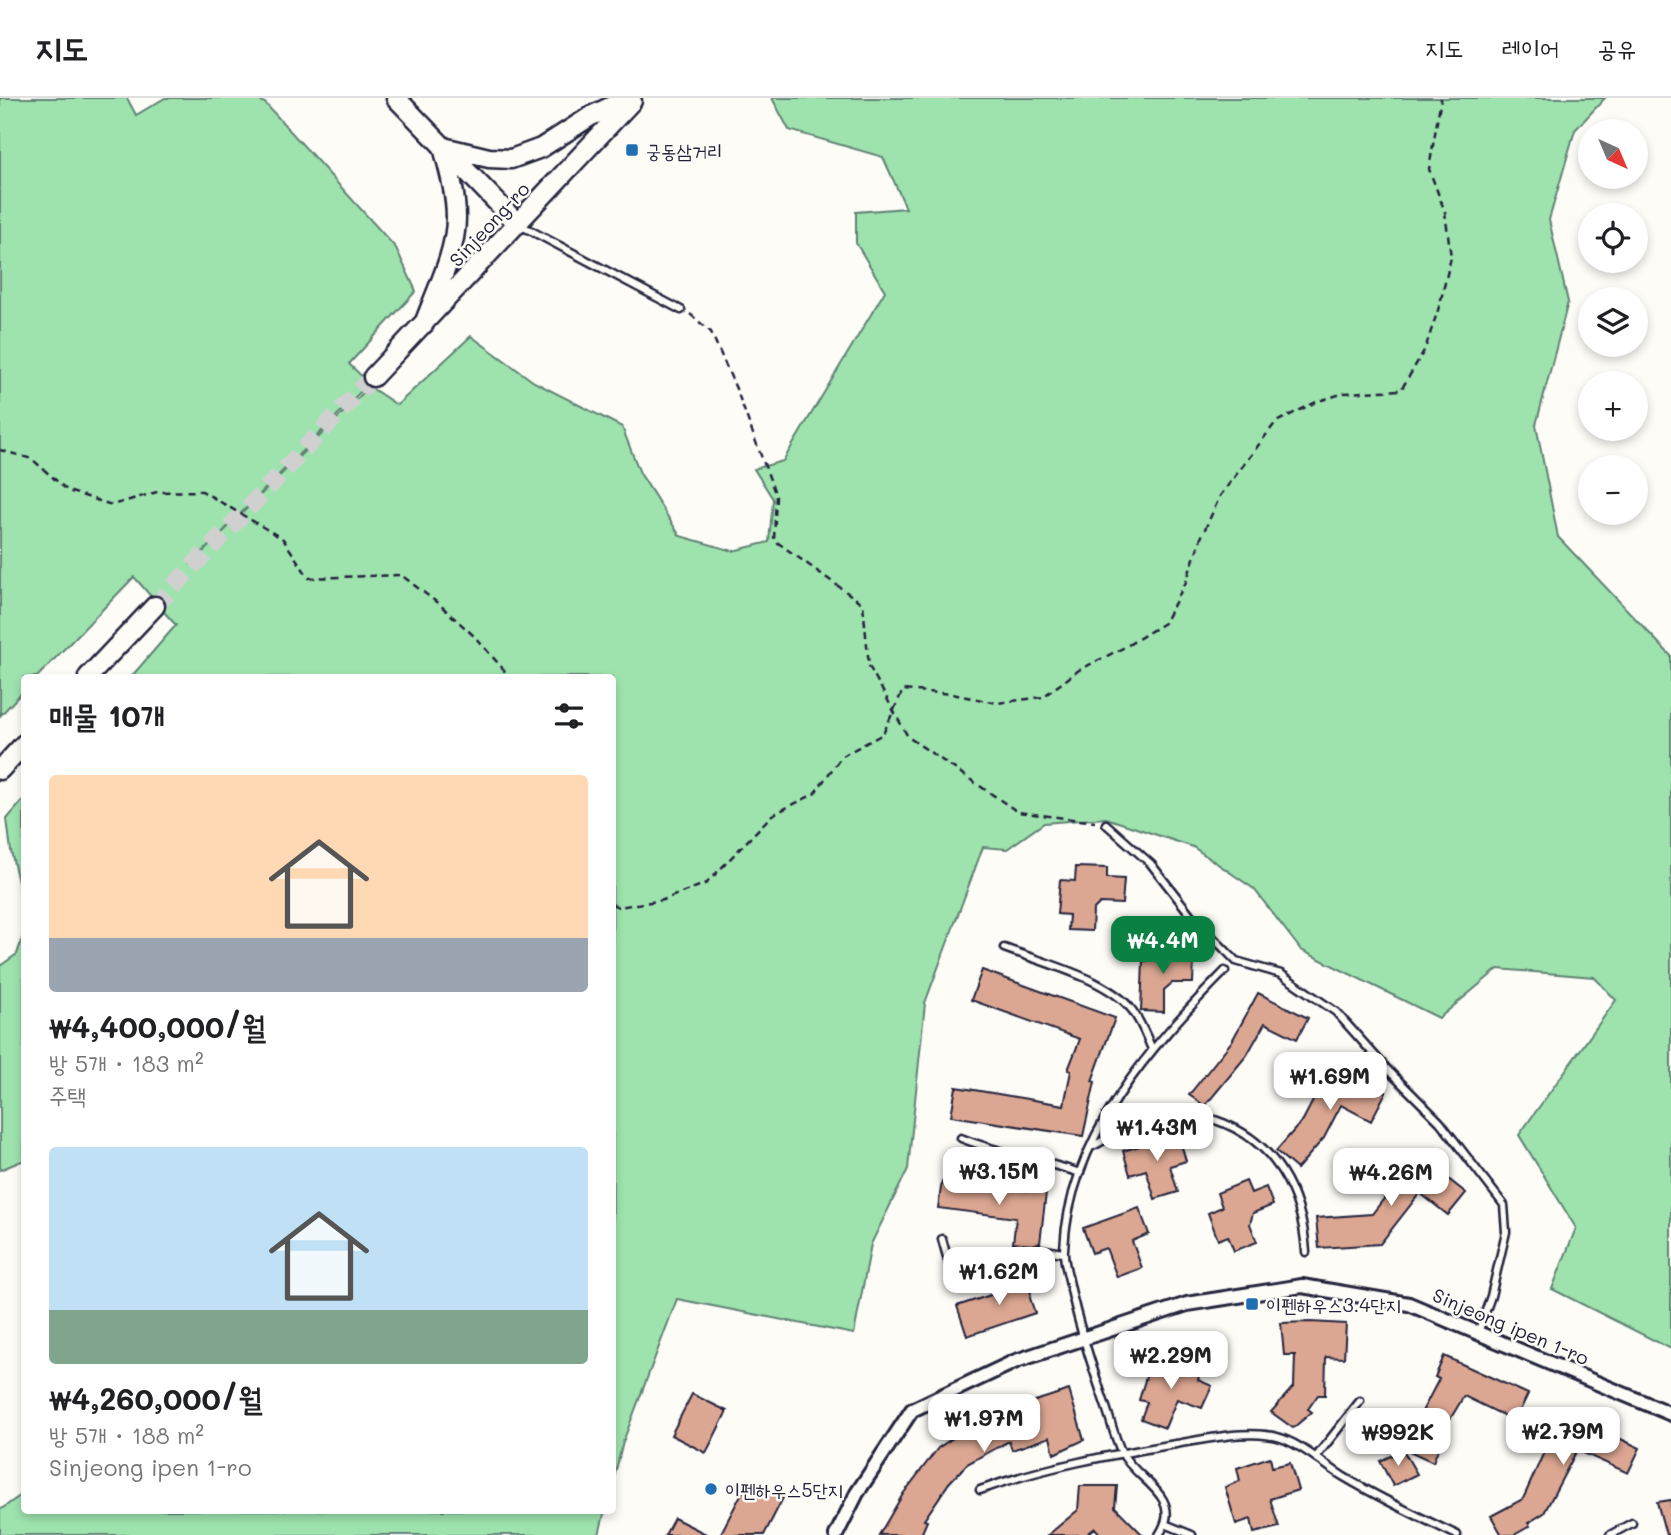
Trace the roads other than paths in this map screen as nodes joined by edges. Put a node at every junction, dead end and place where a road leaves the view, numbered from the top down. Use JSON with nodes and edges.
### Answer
{"nodes":[{"id":1,"x":396,"y":98,"type":"edge"},
{"id":2,"x":631,"y":98,"type":"edge"},
{"id":3,"x":443,"y":147,"type":"junction"},
{"id":4,"x":518,"y":224,"type":"junction"},
{"id":5,"x":681,"y":310,"type":"road end"},
{"id":6,"x":424,"y":324,"type":"junction"},
{"id":7,"x":373,"y":377,"type":"tunnel mouth"},
{"id":8,"x":155,"y":606,"type":"tunnel mouth"},
{"id":9,"x":91,"y":674,"type":"edge"},
{"id":10,"x":21,"y":747,"type":"edge"},
{"id":11,"x":0,"y":770,"type":"edge"},
{"id":12,"x":1106,"y":824,"type":"road end"},
{"id":13,"x":1004,"y":948,"type":"dead end"},
{"id":14,"x":1225,"y":971,"type":"dead end"},
{"id":15,"x":1152,"y":1049,"type":"junction"},
{"id":16,"x":961,"y":1138,"type":"dead end"},
{"id":17,"x":1091,"y":1147,"type":"junction"},
{"id":18,"x":1080,"y":1173,"type":"junction"},
{"id":19,"x":942,"y":1239,"type":"dead end"},
{"id":20,"x":1306,"y":1252,"type":"dead end"},
{"id":21,"x":1063,"y":1253,"type":"junction"},
{"id":22,"x":1478,"y":1333,"type":"junction"},
{"id":23,"x":1082,"y":1338,"type":"junction"},
{"id":24,"x":1360,"y":1401,"type":"dead end"},
{"id":25,"x":1671,"y":1414,"type":"edge"},
{"id":26,"x":1122,"y":1452,"type":"junction"},
{"id":27,"x":1316,"y":1457,"type":"junction"},
{"id":28,"x":980,"y":1490,"type":"dead end"},
{"id":29,"x":1632,"y":1523,"type":"dead end"},
{"id":30,"x":1165,"y":1524,"type":"junction"},
{"id":31,"x":836,"y":1535,"type":"edge"},
{"id":32,"x":1159,"y":1535,"type":"edge"},
{"id":33,"x":1192,"y":1535,"type":"edge"},
{"id":34,"x":1457,"y":1535,"type":"edge"},
{"id":35,"x":1610,"y":1535,"type":"edge"}],
"edges":[{"from":1,"to":3,"type":"main road"},
{"from":2,"to":3,"type":"main road"},
{"from":2,"to":4,"type":"main road","name":"Sinjeong-ro"},
{"from":3,"to":4,"type":"main road"},
{"from":3,"to":6,"type":"main road"},
{"from":4,"to":5,"type":"lane"},
{"from":4,"to":6,"type":"main road","name":"Sinjeong-ro"},
{"from":6,"to":7,"type":"main road","name":"Sinjeong-ro"},
{"from":8,"to":9,"type":"main road"},
{"from":10,"to":11,"type":"main road"},
{"from":12,"to":22,"type":"lane"},
{"from":13,"to":15,"type":"lane"},
{"from":14,"to":15,"type":"lane"},
{"from":15,"to":17,"type":"lane"},
{"from":16,"to":18,"type":"lane"},
{"from":17,"to":18,"type":"lane"},
{"from":17,"to":20,"type":"lane"},
{"from":18,"to":21,"type":"lane"},
{"from":19,"to":21,"type":"lane"},
{"from":21,"to":23,"type":"lane"},
{"from":22,"to":23,"type":"street","name":"Sinjeong ipen 1-ro"},
{"from":22,"to":25,"type":"street","name":"Sinjeong ipen 1-ro"},
{"from":23,"to":26,"type":"lane"},
{"from":23,"to":31,"type":"street","name":"Sinjeong ipen 1-ro"},
{"from":24,"to":27,"type":"lane"},
{"from":26,"to":27,"type":"lane"},
{"from":26,"to":28,"type":"lane"},
{"from":26,"to":30,"type":"lane"},
{"from":27,"to":34,"type":"lane"},
{"from":29,"to":35,"type":"lane"},
{"from":30,"to":32,"type":"lane"},
{"from":30,"to":33,"type":"lane"}]}
